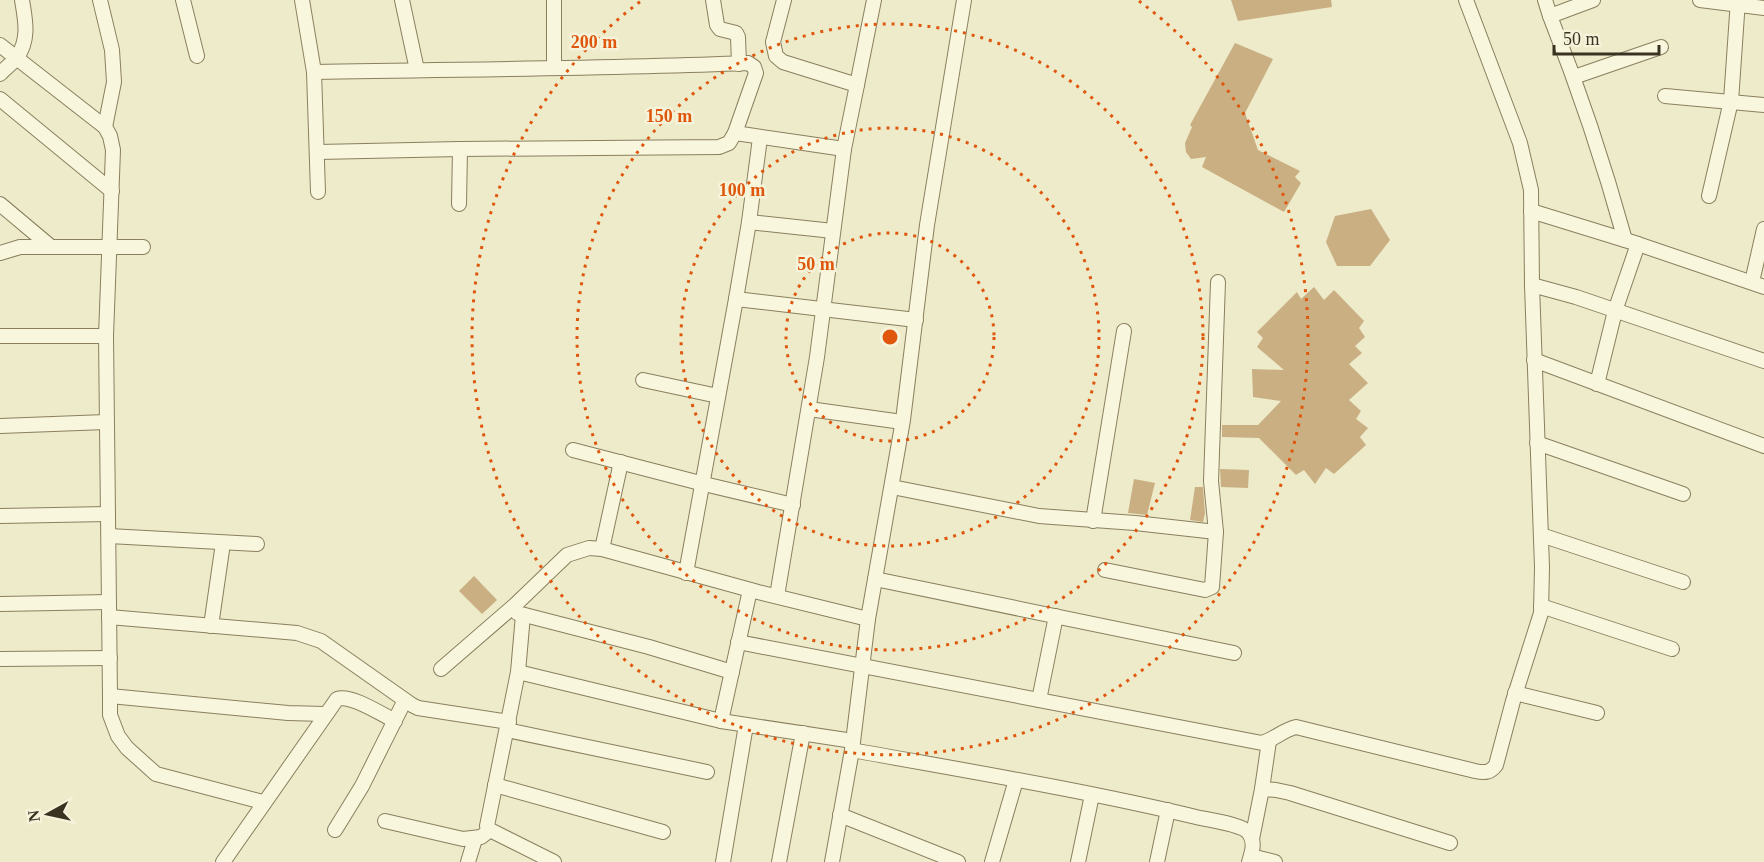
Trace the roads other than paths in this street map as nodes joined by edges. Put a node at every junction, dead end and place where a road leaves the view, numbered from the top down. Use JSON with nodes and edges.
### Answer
{"nodes":[{"id":1,"x":22,"y":0,"type":"edge"},
{"id":2,"x":100,"y":0,"type":"edge"},
{"id":3,"x":183,"y":0,"type":"edge"},
{"id":4,"x":302,"y":0,"type":"edge"},
{"id":5,"x":402,"y":0,"type":"edge"},
{"id":6,"x":554,"y":0,"type":"edge"},
{"id":7,"x":713,"y":0,"type":"edge"},
{"id":8,"x":784,"y":0,"type":"edge"},
{"id":9,"x":874,"y":0,"type":"edge"},
{"id":10,"x":964,"y":0,"type":"edge"},
{"id":11,"x":1466,"y":0,"type":"edge"},
{"id":12,"x":1545,"y":0,"type":"edge"},
{"id":13,"x":1593,"y":0,"type":"edge"},
{"id":14,"x":1700,"y":0,"type":"edge"},
{"id":15,"x":1737,"y":2,"type":"edge"},
{"id":16,"x":1764,"y":8,"type":"edge"},
{"id":17,"x":1550,"y":16,"type":"junction"},
{"id":18,"x":0,"y":45,"type":"edge"},
{"id":19,"x":1661,"y":47,"type":"dead end"},
{"id":20,"x":197,"y":56,"type":"dead end"},
{"id":21,"x":17,"y":57,"type":"junction"},
{"id":22,"x":739,"y":64,"type":"junction"},
{"id":23,"x":554,"y":67,"type":"junction"},
{"id":24,"x":417,"y":70,"type":"junction"},
{"id":25,"x":314,"y":72,"type":"junction"},
{"id":26,"x":0,"y":74,"type":"edge"},
{"id":27,"x":1574,"y":77,"type":"junction"},
{"id":28,"x":857,"y":85,"type":"junction"},
{"id":29,"x":1665,"y":96,"type":"dead end"},
{"id":30,"x":0,"y":99,"type":"edge"},
{"id":31,"x":1731,"y":101,"type":"junction"},
{"id":32,"x":1764,"y":105,"type":"edge"},
{"id":33,"x":105,"y":127,"type":"junction"},
{"id":34,"x":735,"y":133,"type":"junction"},
{"id":35,"x":760,"y":138,"type":"junction"},
{"id":36,"x":460,"y":148,"type":"junction"},
{"id":37,"x":844,"y":149,"type":"junction"},
{"id":38,"x":318,"y":152,"type":"junction"},
{"id":39,"x":112,"y":192,"type":"junction"},
{"id":40,"x":318,"y":192,"type":"dead end"},
{"id":41,"x":1709,"y":196,"type":"dead end"},
{"id":42,"x":0,"y":204,"type":"edge"},
{"id":43,"x":459,"y":204,"type":"dead end"},
{"id":44,"x":1531,"y":212,"type":"junction"},
{"id":45,"x":749,"y":222,"type":"junction"},
{"id":46,"x":1764,"y":229,"type":"edge"},
{"id":47,"x":832,"y":231,"type":"junction"},
{"id":48,"x":1631,"y":242,"type":"junction"},
{"id":49,"x":50,"y":246,"type":"junction"},
{"id":50,"x":143,"y":247,"type":"dead end"},
{"id":51,"x":110,"y":248,"type":"junction"},
{"id":52,"x":0,"y":254,"type":"edge"},
{"id":53,"x":1218,"y":282,"type":"dead end"},
{"id":54,"x":1758,"y":284,"type":"edge"},
{"id":55,"x":1532,"y":285,"type":"junction"},
{"id":56,"x":736,"y":298,"type":"junction"},
{"id":57,"x":822,"y":308,"type":"junction"},
{"id":58,"x":1616,"y":311,"type":"junction"},
{"id":59,"x":916,"y":320,"type":"junction"},
{"id":60,"x":1124,"y":332,"type":"dead end"},
{"id":61,"x":0,"y":336,"type":"edge"},
{"id":62,"x":106,"y":336,"type":"junction"},
{"id":63,"x":1534,"y":360,"type":"junction"},
{"id":64,"x":1764,"y":361,"type":"edge"},
{"id":65,"x":643,"y":380,"type":"dead end"},
{"id":66,"x":1597,"y":384,"type":"junction"},
{"id":67,"x":718,"y":396,"type":"junction"},
{"id":68,"x":809,"y":409,"type":"junction"},
{"id":69,"x":106,"y":422,"type":"junction"},
{"id":70,"x":902,"y":422,"type":"junction"},
{"id":71,"x":0,"y":426,"type":"edge"},
{"id":72,"x":1537,"y":443,"type":"junction"},
{"id":73,"x":1764,"y":446,"type":"edge"},
{"id":74,"x":573,"y":450,"type":"dead end"},
{"id":75,"x":621,"y":462,"type":"junction"},
{"id":76,"x":704,"y":484,"type":"junction"},
{"id":77,"x":892,"y":487,"type":"junction"},
{"id":78,"x":1683,"y":494,"type":"dead end"},
{"id":79,"x":792,"y":505,"type":"junction"},
{"id":80,"x":108,"y":514,"type":"junction"},
{"id":81,"x":0,"y":516,"type":"edge"},
{"id":82,"x":1093,"y":521,"type":"junction"},
{"id":83,"x":1216,"y":532,"type":"junction"},
{"id":84,"x":1541,"y":535,"type":"junction"},
{"id":85,"x":109,"y":536,"type":"junction"},
{"id":86,"x":223,"y":543,"type":"junction"},
{"id":87,"x":257,"y":544,"type":"dead end"},
{"id":88,"x":602,"y":549,"type":"junction"},
{"id":89,"x":1105,"y":570,"type":"dead end"},
{"id":90,"x":686,"y":573,"type":"junction"},
{"id":91,"x":875,"y":579,"type":"junction"},
{"id":92,"x":1683,"y":582,"type":"dead end"},
{"id":93,"x":750,"y":590,"type":"junction"},
{"id":94,"x":777,"y":596,"type":"junction"},
{"id":95,"x":109,"y":602,"type":"junction"},
{"id":96,"x":0,"y":604,"type":"edge"},
{"id":97,"x":1541,"y":606,"type":"junction"},
{"id":98,"x":508,"y":611,"type":"junction"},
{"id":99,"x":524,"y":615,"type":"junction"},
{"id":100,"x":1056,"y":616,"type":"junction"},
{"id":101,"x":109,"y":617,"type":"junction"},
{"id":102,"x":868,"y":619,"type":"junction"},
{"id":103,"x":211,"y":626,"type":"junction"},
{"id":104,"x":738,"y":642,"type":"junction"},
{"id":105,"x":1672,"y":649,"type":"dead end"},
{"id":106,"x":1233,"y":653,"type":"dead end"},
{"id":107,"x":110,"y":658,"type":"junction"},
{"id":108,"x":0,"y":659,"type":"edge"},
{"id":109,"x":863,"y":666,"type":"junction"},
{"id":110,"x":441,"y":669,"type":"dead end"},
{"id":111,"x":518,"y":672,"type":"junction"},
{"id":112,"x":732,"y":672,"type":"junction"},
{"id":113,"x":1515,"y":693,"type":"junction"},
{"id":114,"x":110,"y":696,"type":"junction"},
{"id":115,"x":1039,"y":700,"type":"junction"},
{"id":116,"x":404,"y":702,"type":"junction"},
{"id":117,"x":1597,"y":713,"type":"dead end"},
{"id":118,"x":324,"y":714,"type":"junction"},
{"id":119,"x":394,"y":721,"type":"junction"},
{"id":120,"x":721,"y":721,"type":"junction"},
{"id":121,"x":746,"y":725,"type":"junction"},
{"id":122,"x":508,"y":726,"type":"junction"},
{"id":123,"x":803,"y":733,"type":"junction"},
{"id":124,"x":1269,"y":741,"type":"junction"},
{"id":125,"x":853,"y":746,"type":"junction"},
{"id":126,"x":707,"y":772,"type":"dead end"},
{"id":127,"x":1016,"y":780,"type":"junction"},
{"id":128,"x":495,"y":785,"type":"junction"},
{"id":129,"x":1262,"y":789,"type":"junction"},
{"id":130,"x":1092,"y":795,"type":"junction"},
{"id":131,"x":263,"y":802,"type":"junction"},
{"id":132,"x":1168,"y":810,"type":"junction"},
{"id":133,"x":840,"y":815,"type":"junction"},
{"id":134,"x":385,"y":821,"type":"dead end"},
{"id":135,"x":335,"y":830,"type":"dead end"},
{"id":136,"x":490,"y":830,"type":"junction"},
{"id":137,"x":663,"y":832,"type":"dead end"},
{"id":138,"x":475,"y":839,"type":"junction"},
{"id":139,"x":1252,"y":839,"type":"junction"},
{"id":140,"x":1450,"y":843,"type":"dead end"},
{"id":141,"x":1250,"y":859,"type":"edge"},
{"id":142,"x":223,"y":862,"type":"edge"},
{"id":143,"x":468,"y":862,"type":"edge"},
{"id":144,"x":554,"y":862,"type":"edge"},
{"id":145,"x":723,"y":862,"type":"edge"},
{"id":146,"x":779,"y":862,"type":"edge"},
{"id":147,"x":832,"y":862,"type":"edge"},
{"id":148,"x":958,"y":862,"type":"edge"},
{"id":149,"x":992,"y":862,"type":"edge"},
{"id":150,"x":1078,"y":862,"type":"edge"},
{"id":151,"x":1157,"y":862,"type":"edge"},
{"id":152,"x":1275,"y":862,"type":"edge"}],
"edges":[{"from":1,"to":21,"type":"street"},
{"from":2,"to":33,"type":"street"},
{"from":3,"to":20,"type":"street"},
{"from":4,"to":25,"type":"street"},
{"from":5,"to":24,"type":"street"},
{"from":6,"to":23,"type":"street"},
{"from":7,"to":22,"type":"street"},
{"from":8,"to":28,"type":"street"},
{"from":9,"to":28,"type":"street"},
{"from":10,"to":59,"type":"street"},
{"from":11,"to":44,"type":"street"},
{"from":12,"to":17,"type":"street"},
{"from":13,"to":17,"type":"street"},
{"from":14,"to":15,"type":"street"},
{"from":15,"to":16,"type":"street"},
{"from":15,"to":31,"type":"street"},
{"from":17,"to":27,"type":"street"},
{"from":18,"to":21,"type":"street"},
{"from":19,"to":27,"type":"street"},
{"from":21,"to":26,"type":"street"},
{"from":21,"to":33,"type":"street"},
{"from":22,"to":23,"type":"street"},
{"from":22,"to":34,"type":"street"},
{"from":23,"to":24,"type":"street"},
{"from":24,"to":25,"type":"street"},
{"from":25,"to":38,"type":"street"},
{"from":27,"to":48,"type":"street"},
{"from":28,"to":37,"type":"street"},
{"from":29,"to":31,"type":"street"},
{"from":30,"to":39,"type":"street"},
{"from":31,"to":32,"type":"street"},
{"from":31,"to":41,"type":"street"},
{"from":33,"to":39,"type":"street"},
{"from":34,"to":35,"type":"street"},
{"from":34,"to":36,"type":"street"},
{"from":35,"to":37,"type":"street"},
{"from":35,"to":45,"type":"street"},
{"from":36,"to":38,"type":"street"},
{"from":36,"to":43,"type":"street"},
{"from":37,"to":47,"type":"street"},
{"from":38,"to":40,"type":"street"},
{"from":39,"to":51,"type":"street"},
{"from":42,"to":49,"type":"street"},
{"from":44,"to":48,"type":"street"},
{"from":44,"to":55,"type":"street"},
{"from":45,"to":47,"type":"street"},
{"from":45,"to":56,"type":"street"},
{"from":46,"to":54,"type":"street"},
{"from":47,"to":57,"type":"street"},
{"from":48,"to":54,"type":"street"},
{"from":48,"to":58,"type":"street"},
{"from":49,"to":51,"type":"street"},
{"from":49,"to":52,"type":"street"},
{"from":50,"to":51,"type":"street"},
{"from":51,"to":62,"type":"street"},
{"from":53,"to":83,"type":"street"},
{"from":55,"to":58,"type":"street"},
{"from":55,"to":63,"type":"street"},
{"from":56,"to":57,"type":"street"},
{"from":56,"to":67,"type":"street"},
{"from":57,"to":59,"type":"street"},
{"from":57,"to":68,"type":"street"},
{"from":58,"to":64,"type":"street"},
{"from":58,"to":66,"type":"street"},
{"from":59,"to":70,"type":"street"},
{"from":60,"to":82,"type":"street"},
{"from":61,"to":62,"type":"street"},
{"from":62,"to":69,"type":"street"},
{"from":63,"to":66,"type":"street"},
{"from":63,"to":72,"type":"street"},
{"from":65,"to":67,"type":"street"},
{"from":66,"to":73,"type":"street"},
{"from":67,"to":76,"type":"street"},
{"from":68,"to":70,"type":"street"},
{"from":68,"to":79,"type":"street"},
{"from":69,"to":71,"type":"street"},
{"from":69,"to":80,"type":"street"},
{"from":70,"to":77,"type":"street"},
{"from":72,"to":78,"type":"street"},
{"from":72,"to":84,"type":"street"},
{"from":74,"to":75,"type":"street"},
{"from":75,"to":76,"type":"street"},
{"from":75,"to":88,"type":"street"},
{"from":76,"to":79,"type":"street"},
{"from":76,"to":90,"type":"street"},
{"from":77,"to":82,"type":"street"},
{"from":77,"to":91,"type":"street"},
{"from":79,"to":94,"type":"street"},
{"from":80,"to":81,"type":"street"},
{"from":80,"to":85,"type":"street"},
{"from":82,"to":83,"type":"street"},
{"from":83,"to":89,"type":"street"},
{"from":84,"to":92,"type":"street"},
{"from":84,"to":97,"type":"street"},
{"from":85,"to":86,"type":"street"},
{"from":85,"to":95,"type":"street"},
{"from":86,"to":87,"type":"street"},
{"from":86,"to":103,"type":"street"},
{"from":88,"to":90,"type":"street"},
{"from":88,"to":98,"type":"street"},
{"from":90,"to":93,"type":"street"},
{"from":91,"to":100,"type":"street"},
{"from":91,"to":102,"type":"street"},
{"from":93,"to":94,"type":"street"},
{"from":93,"to":104,"type":"street"},
{"from":94,"to":102,"type":"street"},
{"from":95,"to":96,"type":"street"},
{"from":95,"to":101,"type":"street"},
{"from":97,"to":105,"type":"street"},
{"from":97,"to":113,"type":"street"},
{"from":98,"to":99,"type":"street"},
{"from":98,"to":110,"type":"street"},
{"from":99,"to":111,"type":"street"},
{"from":99,"to":112,"type":"street"},
{"from":100,"to":106,"type":"street"},
{"from":100,"to":115,"type":"street"},
{"from":101,"to":103,"type":"street"},
{"from":101,"to":107,"type":"street"},
{"from":102,"to":109,"type":"street"},
{"from":103,"to":116,"type":"street"},
{"from":104,"to":109,"type":"street"},
{"from":104,"to":112,"type":"street"},
{"from":107,"to":108,"type":"street"},
{"from":107,"to":114,"type":"street"},
{"from":109,"to":115,"type":"street"},
{"from":109,"to":125,"type":"street"},
{"from":111,"to":120,"type":"street"},
{"from":111,"to":122,"type":"street"},
{"from":112,"to":120,"type":"street"},
{"from":113,"to":117,"type":"street"},
{"from":113,"to":124,"type":"street"},
{"from":114,"to":118,"type":"street"},
{"from":114,"to":131,"type":"street"},
{"from":115,"to":124,"type":"street"},
{"from":116,"to":119,"type":"street"},
{"from":116,"to":122,"type":"street"},
{"from":118,"to":119,"type":"street"},
{"from":118,"to":131,"type":"street"},
{"from":119,"to":135,"type":"street"},
{"from":120,"to":121,"type":"street"},
{"from":121,"to":123,"type":"street"},
{"from":121,"to":145,"type":"street"},
{"from":122,"to":126,"type":"street"},
{"from":122,"to":128,"type":"street"},
{"from":123,"to":125,"type":"street"},
{"from":123,"to":146,"type":"street"},
{"from":124,"to":129,"type":"street"},
{"from":125,"to":127,"type":"street"},
{"from":125,"to":133,"type":"street"},
{"from":127,"to":130,"type":"street"},
{"from":127,"to":149,"type":"street"},
{"from":128,"to":136,"type":"street"},
{"from":128,"to":137,"type":"street"},
{"from":129,"to":139,"type":"street"},
{"from":129,"to":140,"type":"street"},
{"from":130,"to":132,"type":"street"},
{"from":130,"to":150,"type":"street"},
{"from":131,"to":142,"type":"street"},
{"from":132,"to":139,"type":"street"},
{"from":132,"to":151,"type":"street"},
{"from":133,"to":147,"type":"street"},
{"from":133,"to":148,"type":"street"},
{"from":134,"to":138,"type":"street"},
{"from":136,"to":138,"type":"street"},
{"from":136,"to":144,"type":"street"},
{"from":138,"to":143,"type":"street"},
{"from":139,"to":141,"type":"street"},
{"from":141,"to":152,"type":"street"}]}
